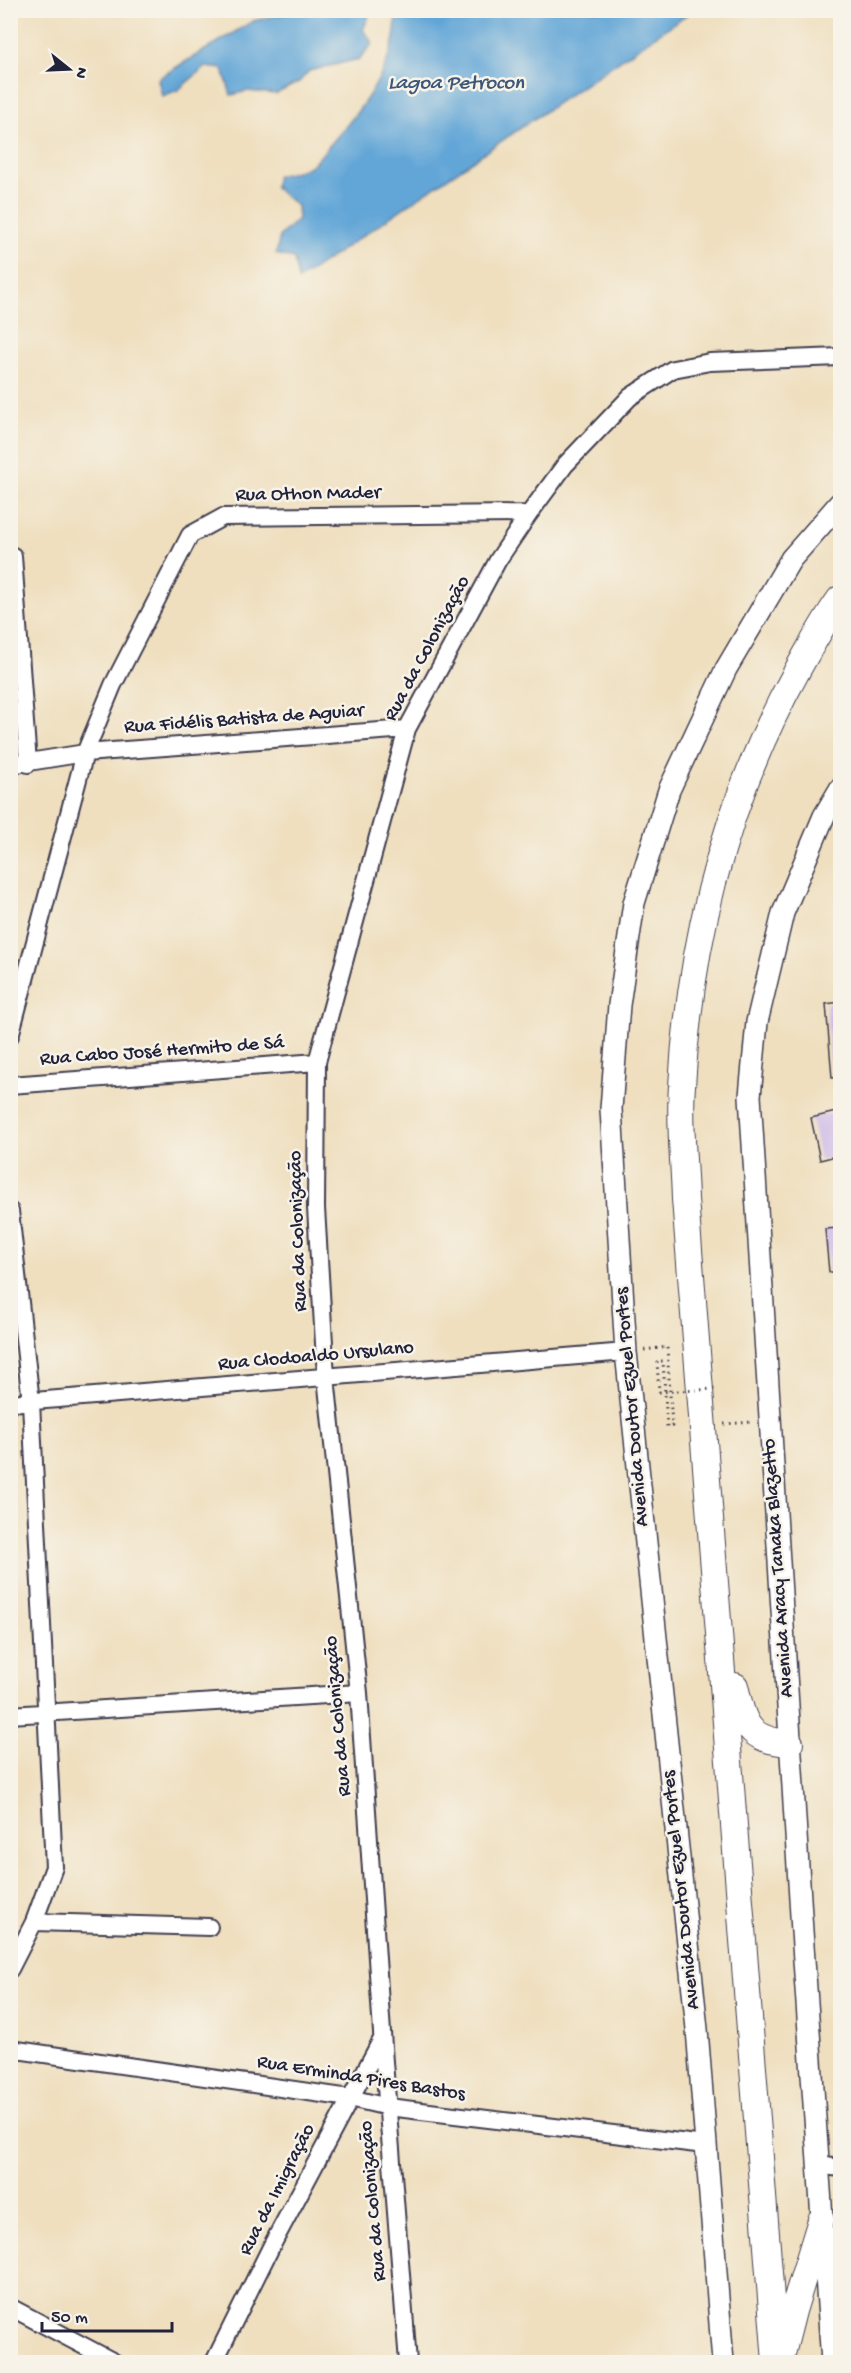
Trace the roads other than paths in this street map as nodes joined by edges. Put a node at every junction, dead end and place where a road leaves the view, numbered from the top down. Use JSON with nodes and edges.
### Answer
{"nodes":[{"id":1,"x":840,"y":357,"type":"edge"},
{"id":2,"x":840,"y":503,"type":"edge"},
{"id":3,"x":529,"y":514,"type":"junction"},
{"id":4,"x":13,"y":556,"type":"dead end"},
{"id":5,"x":840,"y":599,"type":"edge"},
{"id":6,"x":407,"y":729,"type":"junction"},
{"id":7,"x":85,"y":753,"type":"junction"},
{"id":8,"x":28,"y":764,"type":"junction"},
{"id":9,"x":10,"y":765,"type":"edge"},
{"id":10,"x":840,"y":789,"type":"edge"},
{"id":11,"x":10,"y":1036,"type":"edge"},
{"id":12,"x":317,"y":1062,"type":"junction"},
{"id":13,"x":10,"y":1085,"type":"edge"},
{"id":14,"x":10,"y":1211,"type":"edge"},
{"id":15,"x":626,"y":1352,"type":"junction"},
{"id":16,"x":326,"y":1377,"type":"junction"},
{"id":17,"x":31,"y":1402,"type":"junction"},
{"id":18,"x":10,"y":1403,"type":"edge"},
{"id":19,"x":716,"y":1612,"type":"junction"},
{"id":20,"x":360,"y":1693,"type":"junction"},
{"id":21,"x":47,"y":1711,"type":"junction"},
{"id":22,"x":10,"y":1715,"type":"edge"},
{"id":23,"x":790,"y":1743,"type":"junction"},
{"id":24,"x":34,"y":1923,"type":"junction"},
{"id":25,"x":209,"y":1927,"type":"dead end"},
{"id":26,"x":10,"y":1969,"type":"edge"},
{"id":27,"x":382,"y":2038,"type":"junction"},
{"id":28,"x":10,"y":2049,"type":"edge"},
{"id":29,"x":350,"y":2098,"type":"junction"},
{"id":30,"x":388,"y":2107,"type":"junction"},
{"id":31,"x":705,"y":2145,"type":"junction"},
{"id":32,"x":818,"y":2165,"type":"junction"},
{"id":33,"x":840,"y":2168,"type":"edge"},
{"id":34,"x":821,"y":2220,"type":"junction"},
{"id":35,"x":10,"y":2307,"type":"edge"},
{"id":36,"x":114,"y":2362,"type":"edge"},
{"id":37,"x":214,"y":2362,"type":"edge"},
{"id":38,"x":408,"y":2362,"type":"edge"},
{"id":39,"x":723,"y":2362,"type":"edge"},
{"id":40,"x":776,"y":2362,"type":"edge"},
{"id":41,"x":782,"y":2362,"type":"edge"},
{"id":42,"x":832,"y":2362,"type":"edge"}],
"edges":[{"from":1,"to":3,"type":"street","name":"Rua da Colonização"},
{"from":2,"to":15,"type":"main road","name":"Avenida Doutor Ezuel Portes"},
{"from":3,"to":6,"type":"street","name":"Rua da Colonização"},
{"from":3,"to":7,"type":"street","name":"Rua Othon Mader"},
{"from":4,"to":8,"type":"street"},
{"from":5,"to":19,"type":"highway"},
{"from":6,"to":7,"type":"street","name":"Rua Fidélis Batista de Aguiar"},
{"from":6,"to":12,"type":"street","name":"Rua da Colonização"},
{"from":7,"to":8,"type":"street","name":"Rua Fidélis Batista de Aguiar"},
{"from":7,"to":11,"type":"street","name":"Rua Othon Mader"},
{"from":8,"to":9,"type":"street","name":"Rua Fidélis Batista de Aguiar"},
{"from":10,"to":23,"type":"main road","name":"Avenida Aracy Tanaka Blazetto"},
{"from":12,"to":13,"type":"street","name":"Rua Cabo José Hermito de Sá"},
{"from":12,"to":16,"type":"street","name":"Rua da Colonização"},
{"from":14,"to":17,"type":"street"},
{"from":15,"to":16,"type":"street","name":"Rua Clodoaldo Ursulano"},
{"from":15,"to":31,"type":"main road","name":"Avenida Doutor Ezuel Portes"},
{"from":16,"to":17,"type":"street","name":"Rua Clodoaldo Ursulano"},
{"from":16,"to":20,"type":"street","name":"Rua da Colonização"},
{"from":17,"to":18,"type":"street","name":"Rua Clodoaldo Ursulano"},
{"from":17,"to":21,"type":"street"},
{"from":19,"to":23,"type":"highway"},
{"from":19,"to":40,"type":"highway"},
{"from":20,"to":21,"type":"street"},
{"from":20,"to":27,"type":"street","name":"Rua da Colonização"},
{"from":21,"to":22,"type":"street"},
{"from":21,"to":24,"type":"street"},
{"from":23,"to":32,"type":"main road","name":"Avenida Aracy Tanaka Blazetto"},
{"from":24,"to":25,"type":"street"},
{"from":24,"to":26,"type":"street"},
{"from":27,"to":29,"type":"street","name":"Rua da Imigração"},
{"from":27,"to":30,"type":"street","name":"Rua da Colonização"},
{"from":28,"to":29,"type":"street","name":"Rua Erminda Pires Bastos"},
{"from":29,"to":30,"type":"street","name":"Rua Erminda Pires Bastos"},
{"from":29,"to":37,"type":"street","name":"Rua da Imigração"},
{"from":30,"to":31,"type":"street","name":"Rua Erminda Pires Bastos"},
{"from":30,"to":38,"type":"street","name":"Rua da Colonização"},
{"from":31,"to":39,"type":"main road","name":"Avenida Doutor Ezuel Portes"},
{"from":32,"to":33,"type":"street"},
{"from":32,"to":34,"type":"main road","name":"Avenida Aracy Tanaka Blazetto"},
{"from":34,"to":41,"type":"highway"},
{"from":34,"to":42,"type":"main road","name":"Avenida Aracy Tanaka Blazetto"},
{"from":35,"to":36,"type":"street"}]}
